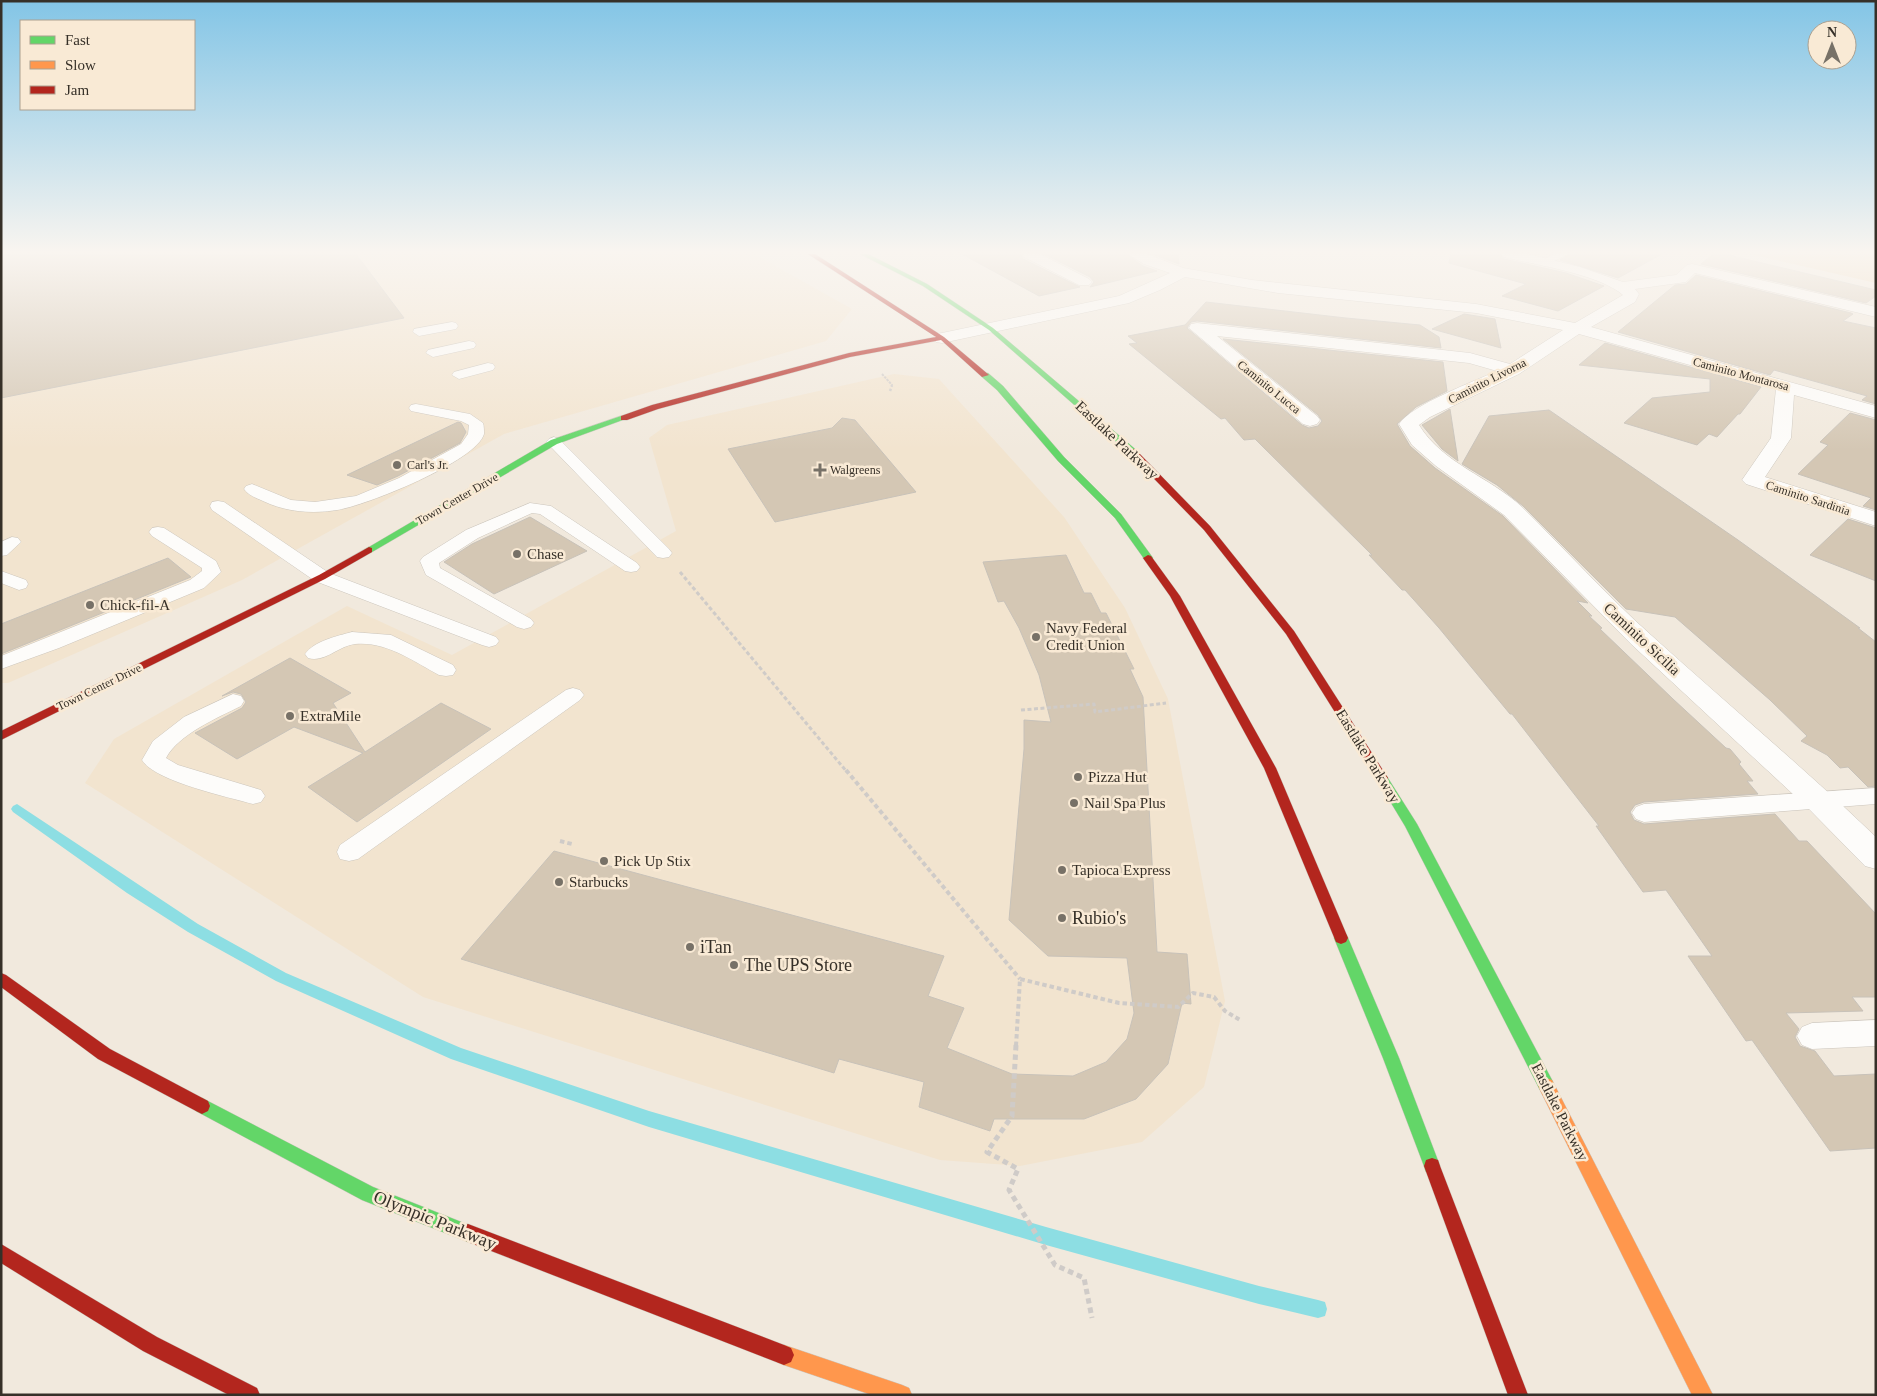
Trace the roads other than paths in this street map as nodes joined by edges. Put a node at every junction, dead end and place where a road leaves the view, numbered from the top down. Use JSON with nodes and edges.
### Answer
{"nodes":[{"id":1,"x":913,"y":319,"type":"edge"},
{"id":2,"x":977,"y":319,"type":"edge"},
{"id":3,"x":1033,"y":319,"type":"edge"},
{"id":4,"x":1528,"y":319,"type":"edge"},
{"id":5,"x":1593,"y":319,"type":"edge"},
{"id":6,"x":452,"y":326,"type":"dead end"},
{"id":7,"x":991,"y":328,"type":"junction"},
{"id":8,"x":1577,"y":328,"type":"junction"},
{"id":9,"x":419,"y":332,"type":"dead end"},
{"id":10,"x":942,"y":338,"type":"junction"},
{"id":11,"x":469,"y":345,"type":"dead end"},
{"id":12,"x":433,"y":353,"type":"dead end"},
{"id":13,"x":488,"y":367,"type":"dead end"},
{"id":14,"x":1513,"y":370,"type":"junction"},
{"id":15,"x":459,"y":375,"type":"dead end"},
{"id":16,"x":1785,"y":386,"type":"junction"},
{"id":17,"x":416,"y":408,"type":"dead end"},
{"id":18,"x":1876,"y":412,"type":"edge"},
{"id":19,"x":1310,"y":420,"type":"dead end"},
{"id":20,"x":1408,"y":424,"type":"joint"},
{"id":21,"x":554,"y":442,"type":"junction"},
{"id":22,"x":252,"y":489,"type":"dead end"},
{"id":23,"x":218,"y":506,"type":"dead end"},
{"id":24,"x":1876,"y":520,"type":"edge"},
{"id":25,"x":158,"y":532,"type":"dead end"},
{"id":26,"x":663,"y":553,"type":"dead end"},
{"id":27,"x":631,"y":567,"type":"dead end"},
{"id":28,"x":1,"y":576,"type":"edge"},
{"id":29,"x":322,"y":577,"type":"junction"},
{"id":30,"x":19,"y":584,"type":"dead end"},
{"id":31,"x":524,"y":623,"type":"dead end"},
{"id":32,"x":489,"y":641,"type":"dead end"},
{"id":33,"x":315,"y":654,"type":"dead end"},
{"id":34,"x":1,"y":663,"type":"edge"},
{"id":35,"x":446,"y":670,"type":"dead end"},
{"id":36,"x":573,"y":695,"type":"dead end"},
{"id":37,"x":233,"y":701,"type":"dead end"},
{"id":38,"x":1,"y":736,"type":"edge"},
{"id":39,"x":253,"y":796,"type":"dead end"},
{"id":40,"x":1876,"y":796,"type":"edge"},
{"id":41,"x":1820,"y":801,"type":"junction"},
{"id":42,"x":1644,"y":813,"type":"dead end"},
{"id":43,"x":349,"y":852,"type":"dead end"},
{"id":44,"x":1876,"y":857,"type":"edge"},
{"id":45,"x":1,"y":979,"type":"edge"},
{"id":46,"x":1876,"y":1033,"type":"edge"},
{"id":47,"x":1812,"y":1036,"type":"dead end"},
{"id":48,"x":1,"y":1253,"type":"edge"},
{"id":49,"x":250,"y":1395,"type":"edge"},
{"id":50,"x":902,"y":1395,"type":"edge"},
{"id":51,"x":1518,"y":1395,"type":"edge"},
{"id":52,"x":1703,"y":1395,"type":"edge"}],
"edges":[{"from":1,"to":10,"type":"main road"},
{"from":2,"to":7,"type":"main road","name":"Eastlake Parkway"},
{"from":3,"to":7,"type":"street"},
{"from":4,"to":8,"type":"street","name":"Caminito Montarosa"},
{"from":5,"to":8,"type":"street","name":"Caminito Livorna"},
{"from":6,"to":9,"type":"lane"},
{"from":7,"to":10,"type":"street"},
{"from":7,"to":52,"type":"main road","name":"Eastlake Parkway"},
{"from":8,"to":14,"type":"street","name":"Caminito Livorna"},
{"from":8,"to":16,"type":"street","name":"Caminito Montarosa"},
{"from":10,"to":21,"type":"main road","name":"Town Center Drive"},
{"from":10,"to":51,"type":"main road"},
{"from":11,"to":12,"type":"lane"},
{"from":13,"to":15,"type":"lane"},
{"from":14,"to":19,"type":"street","name":"Caminito Lucca"},
{"from":14,"to":20,"type":"street","name":"Caminito Livorna"},
{"from":16,"to":18,"type":"street","name":"Caminito Montarosa"},
{"from":16,"to":24,"type":"street","name":"Caminito Sardinia"},
{"from":17,"to":22,"type":"lane"},
{"from":20,"to":41,"type":"street","name":"Caminito Sicilia"},
{"from":21,"to":26,"type":"lane"},
{"from":21,"to":29,"type":"main road","name":"Town Center Drive"},
{"from":23,"to":29,"type":"lane"},
{"from":25,"to":34,"type":"lane"},
{"from":27,"to":31,"type":"lane"},
{"from":28,"to":30,"type":"lane"},
{"from":29,"to":32,"type":"lane"},
{"from":29,"to":38,"type":"main road","name":"Town Center Drive"},
{"from":33,"to":35,"type":"lane"},
{"from":36,"to":43,"type":"lane"},
{"from":37,"to":39,"type":"lane"},
{"from":40,"to":41,"type":"lane"},
{"from":41,"to":42,"type":"lane"},
{"from":41,"to":44,"type":"street","name":"Caminito Sicilia"},
{"from":45,"to":50,"type":"main road","name":"Olympic Parkway"},
{"from":46,"to":47,"type":"lane"},
{"from":48,"to":49,"type":"main road"}]}
